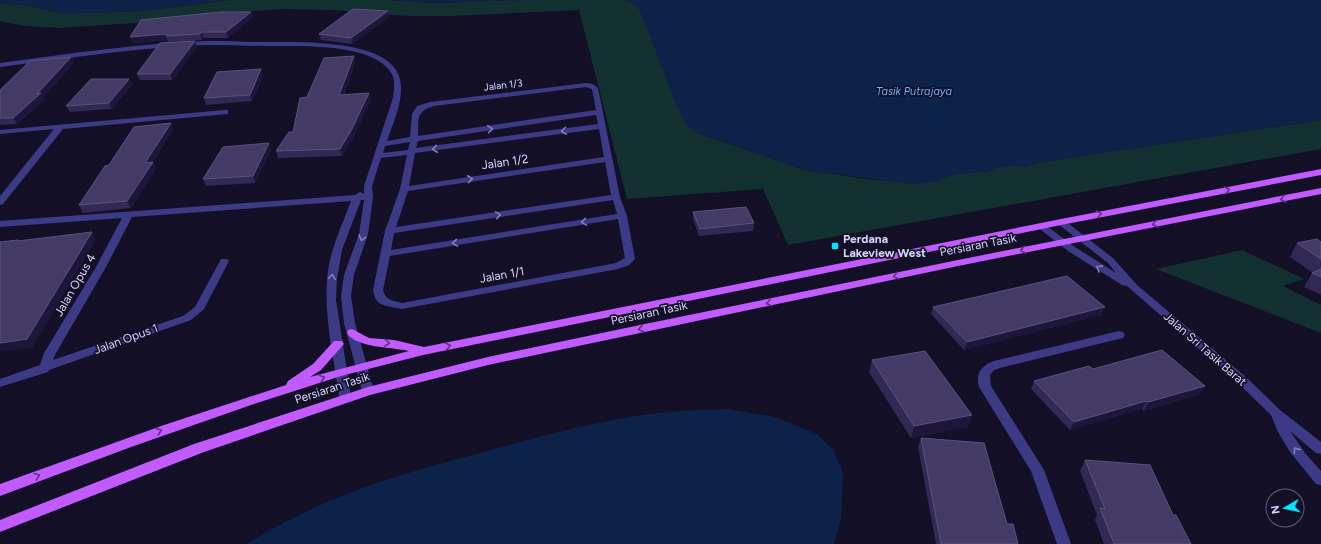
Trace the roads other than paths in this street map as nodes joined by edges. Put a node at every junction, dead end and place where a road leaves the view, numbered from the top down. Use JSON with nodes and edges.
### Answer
{"nodes":[{"id":1,"x":0,"y":65,"type":"edge"},
{"id":2,"x":225,"y":112,"type":"dead end"},
{"id":3,"x":600,"y":112,"type":"junction"},
{"id":4,"x":602,"y":126,"type":"junction"},
{"id":5,"x":60,"y":127,"type":"junction"},
{"id":6,"x":0,"y":132,"type":"edge"},
{"id":7,"x":414,"y":140,"type":"junction"},
{"id":8,"x":382,"y":144,"type":"junction"},
{"id":9,"x":411,"y":152,"type":"junction"},
{"id":10,"x":378,"y":156,"type":"junction"},
{"id":11,"x":608,"y":159,"type":"junction"},
{"id":12,"x":1321,"y":172,"type":"edge"},
{"id":13,"x":368,"y":186,"type":"junction"},
{"id":14,"x":404,"y":189,"type":"junction"},
{"id":15,"x":1321,"y":191,"type":"edge"},
{"id":16,"x":369,"y":197,"type":"junction"},
{"id":17,"x":616,"y":197,"type":"junction"},
{"id":18,"x":357,"y":198,"type":"junction"},
{"id":19,"x":0,"y":202,"type":"edge"},
{"id":20,"x":130,"y":214,"type":"junction"},
{"id":21,"x":622,"y":216,"type":"junction"},
{"id":22,"x":366,"y":219,"type":"junction"},
{"id":23,"x":348,"y":220,"type":"junction"},
{"id":24,"x":1061,"y":222,"type":"junction"},
{"id":25,"x":0,"y":224,"type":"edge"},
{"id":26,"x":1041,"y":226,"type":"junction"},
{"id":27,"x":390,"y":232,"type":"junction"},
{"id":28,"x":1082,"y":239,"type":"junction"},
{"id":29,"x":1062,"y":243,"type":"junction"},
{"id":30,"x":386,"y":254,"type":"junction"},
{"id":31,"x":224,"y":261,"type":"dead end"},
{"id":32,"x":1133,"y":287,"type":"junction"},
{"id":33,"x":346,"y":298,"type":"junction"},
{"id":34,"x":331,"y":300,"type":"junction"},
{"id":35,"x":352,"y":333,"type":"junction"},
{"id":36,"x":1119,"y":335,"type":"dead end"},
{"id":37,"x":338,"y":344,"type":"junction"},
{"id":38,"x":424,"y":351,"type":"junction"},
{"id":39,"x":44,"y":368,"type":"junction"},
{"id":40,"x":362,"y":368,"type":"junction"},
{"id":41,"x":341,"y":372,"type":"junction"},
{"id":42,"x":0,"y":383,"type":"edge"},
{"id":43,"x":284,"y":390,"type":"junction"},
{"id":44,"x":368,"y":391,"type":"junction"},
{"id":45,"x":345,"y":397,"type":"junction"},
{"id":46,"x":1276,"y":413,"type":"junction"},
{"id":47,"x":1321,"y":449,"type":"edge"},
{"id":48,"x":1321,"y":480,"type":"edge"},
{"id":49,"x":0,"y":490,"type":"edge"},
{"id":50,"x":0,"y":526,"type":"edge"},
{"id":51,"x":1064,"y":544,"type":"edge"}],
"edges":[{"from":1,"to":8,"type":"street"},
{"from":2,"to":5,"type":"street"},
{"from":3,"to":4,"type":"street"},
{"from":7,"to":3,"type":"street","one_way":true},
{"from":3,"to":7,"type":"street","name":"Jalan 1/3"},
{"from":4,"to":9,"type":"street","one_way":true},
{"from":4,"to":11,"type":"street"},
{"from":5,"to":6,"type":"street"},
{"from":5,"to":19,"type":"street"},
{"from":7,"to":8,"type":"street"},
{"from":7,"to":9,"type":"street"},
{"from":8,"to":10,"type":"street"},
{"from":9,"to":10,"type":"street"},
{"from":9,"to":14,"type":"street"},
{"from":10,"to":13,"type":"street"},
{"from":14,"to":11,"type":"street","name":"Jalan 1/2","one_way":true},
{"from":11,"to":17,"type":"street"},
{"from":24,"to":12,"type":"main road","name":"Persiaran Tasik","one_way":true},
{"from":13,"to":16,"type":"street"},
{"from":13,"to":18,"type":"street"},
{"from":14,"to":27,"type":"street"},
{"from":15,"to":28,"type":"main road","name":"Persiaran Tasik","one_way":true},
{"from":16,"to":18,"type":"street"},
{"from":16,"to":22,"type":"street"},
{"from":17,"to":21,"type":"street"},
{"from":27,"to":17,"type":"street","one_way":true},
{"from":18,"to":20,"type":"street"},
{"from":18,"to":23,"type":"street"},
{"from":20,"to":25,"type":"street"},
{"from":20,"to":39,"type":"street","name":"Jalan Opus 4"},
{"from":21,"to":30,"type":"street","one_way":true},
{"from":21,"to":30,"type":"street","name":"Jalan 1/1"},
{"from":22,"to":23,"type":"street"},
{"from":22,"to":33,"type":"street","one_way":true},
{"from":34,"to":23,"type":"street","one_way":true},
{"from":24,"to":26,"type":"main road","name":"Persiaran Tasik"},
{"from":24,"to":28,"type":"street","name":"Jalan Sri Tasik Barat"},
{"from":26,"to":29,"type":"street","name":"Jalan Sri Tasik Barat"},
{"from":38,"to":26,"type":"main road","name":"Persiaran Tasik","one_way":true},
{"from":27,"to":30,"type":"street"},
{"from":28,"to":29,"type":"main road","name":"Persiaran Tasik"},
{"from":28,"to":32,"type":"street","name":"Jalan Sri Tasik Barat"},
{"from":32,"to":29,"type":"street","name":"Jalan Sri Tasik Barat","one_way":true},
{"from":29,"to":44,"type":"main road","name":"Persiaran Tasik","one_way":true},
{"from":31,"to":39,"type":"street","name":"Jalan Opus 1"},
{"from":32,"to":46,"type":"street","name":"Jalan Sri Tasik Barat"},
{"from":33,"to":34,"type":"street"},
{"from":33,"to":35,"type":"street"},
{"from":34,"to":37,"type":"street"},
{"from":35,"to":38,"type":"main road","one_way":true},
{"from":35,"to":40,"type":"street"},
{"from":36,"to":51,"type":"street"},
{"from":37,"to":41,"type":"street"},
{"from":37,"to":43,"type":"main road"},
{"from":38,"to":40,"type":"main road","name":"Persiaran Tasik"},
{"from":39,"to":42,"type":"street","name":"Jalan Opus 1"},
{"from":40,"to":41,"type":"main road","name":"Persiaran Tasik"},
{"from":40,"to":44,"type":"street"},
{"from":43,"to":41,"type":"main road","name":"Persiaran Tasik","one_way":true},
{"from":41,"to":45,"type":"street"},
{"from":49,"to":43,"type":"main road","name":"Persiaran Tasik","one_way":true},
{"from":44,"to":45,"type":"main road","name":"Persiaran Tasik"},
{"from":45,"to":50,"type":"main road","name":"Persiaran Tasik"},
{"from":46,"to":47,"type":"street","name":"Jalan Sri Tasik Barat"},
{"from":48,"to":46,"type":"street","name":"Jalan Sri Tasik Barat","one_way":true}]}
